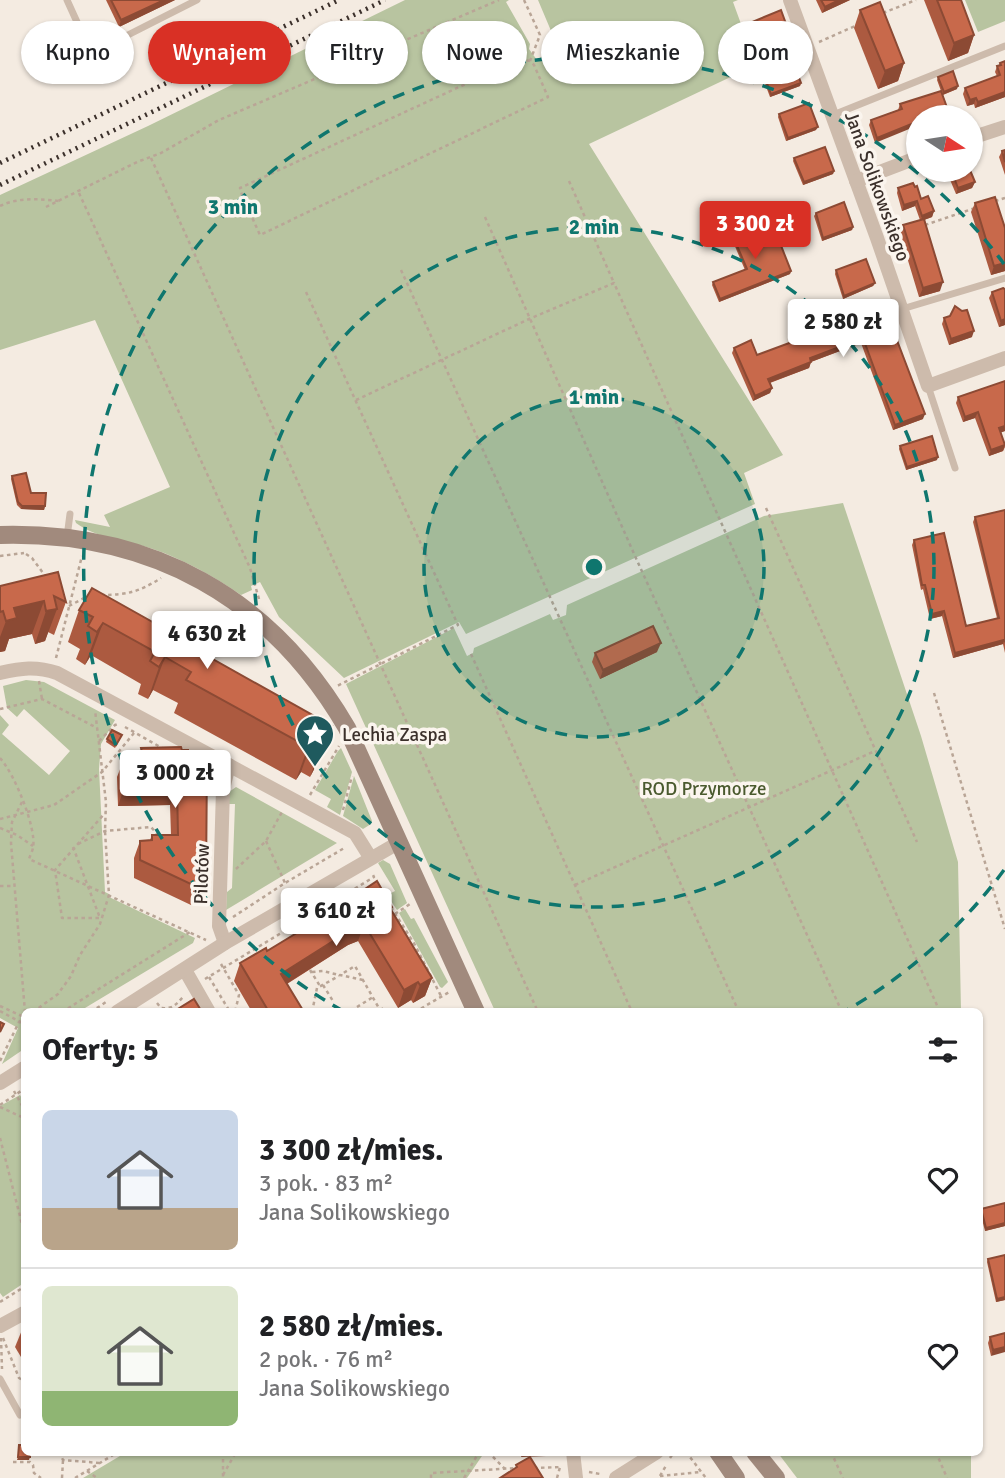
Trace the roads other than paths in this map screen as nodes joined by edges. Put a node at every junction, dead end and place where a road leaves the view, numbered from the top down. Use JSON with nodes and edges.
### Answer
{"nodes":[{"id":1,"x":67,"y":0,"type":"edge"},
{"id":2,"x":197,"y":0,"type":"edge"},
{"id":3,"x":790,"y":0,"type":"edge"},
{"id":4,"x":1005,"y":46,"type":"edge"},
{"id":5,"x":833,"y":115,"type":"junction"},
{"id":6,"x":1005,"y":127,"type":"edge"},
{"id":7,"x":984,"y":134,"type":"edge"},
{"id":8,"x":906,"y":162,"type":"edge"},
{"id":9,"x":856,"y":181,"type":"junction"},
{"id":10,"x":1005,"y":278,"type":"edge"},
{"id":11,"x":901,"y":310,"type":"junction"},
{"id":12,"x":1005,"y":358,"type":"edge"},
{"id":13,"x":928,"y":386,"type":"junction"},
{"id":14,"x":955,"y":468,"type":"dead end"},
{"id":15,"x":70,"y":514,"type":"dead end"},
{"id":16,"x":0,"y":535,"type":"edge"},
{"id":17,"x":67,"y":538,"type":"junction"},
{"id":18,"x":0,"y":673,"type":"edge"},
{"id":19,"x":229,"y":765,"type":"junction"},
{"id":20,"x":398,"y":843,"type":"junction"},
{"id":21,"x":370,"y":857,"type":"junction"},
{"id":22,"x":225,"y":943,"type":"junction"},
{"id":23,"x":185,"y":970,"type":"junction"},
{"id":24,"x":123,"y":1008,"type":"edge"},
{"id":25,"x":207,"y":1008,"type":"edge"},
{"id":26,"x":474,"y":1008,"type":"edge"},
{"id":27,"x":21,"y":1070,"type":"edge"},
{"id":28,"x":3,"y":1081,"type":"edge"},
{"id":29,"x":21,"y":1315,"type":"edge"},
{"id":30,"x":0,"y":1326,"type":"edge"},
{"id":31,"x":4,"y":1379,"type":"edge"},
{"id":32,"x":20,"y":1415,"type":"dead end"},
{"id":33,"x":573,"y":1456,"type":"edge"},
{"id":34,"x":651,"y":1456,"type":"edge"},
{"id":35,"x":721,"y":1456,"type":"edge"},
{"id":36,"x":758,"y":1456,"type":"edge"},
{"id":37,"x":576,"y":1478,"type":"edge"},
{"id":38,"x":616,"y":1478,"type":"edge"},
{"id":39,"x":736,"y":1478,"type":"edge"},
{"id":40,"x":776,"y":1478,"type":"edge"}],
"edges":[{"from":1,"to":2,"type":"lane"},
{"from":3,"to":5,"type":"street","name":"Jana Solikowskiego"},
{"from":4,"to":5,"type":"lane"},
{"from":5,"to":9,"type":"street","name":"Jana Solikowskiego"},
{"from":6,"to":7,"type":"street"},
{"from":8,"to":9,"type":"street"},
{"from":9,"to":11,"type":"street","name":"Jana Solikowskiego"},
{"from":10,"to":11,"type":"lane"},
{"from":11,"to":13,"type":"street","name":"Jana Solikowskiego"},
{"from":12,"to":13,"type":"street"},
{"from":13,"to":14,"type":"lane"},
{"from":15,"to":17,"type":"lane"},
{"from":16,"to":17,"type":"street"},
{"from":17,"to":20,"type":"street"},
{"from":18,"to":19,"type":"street"},
{"from":19,"to":21,"type":"street"},
{"from":19,"to":22,"type":"street","name":"Pilotów"},
{"from":20,"to":21,"type":"street"},
{"from":20,"to":26,"type":"street"},
{"from":21,"to":22,"type":"street"},
{"from":22,"to":23,"type":"street"},
{"from":23,"to":24,"type":"street"},
{"from":23,"to":25,"type":"street"},
{"from":27,"to":28,"type":"street"},
{"from":29,"to":30,"type":"street"},
{"from":31,"to":32,"type":"lane"},
{"from":33,"to":37,"type":"street"},
{"from":34,"to":38,"type":"street"},
{"from":35,"to":39,"type":"street"},
{"from":36,"to":40,"type":"street"}]}
